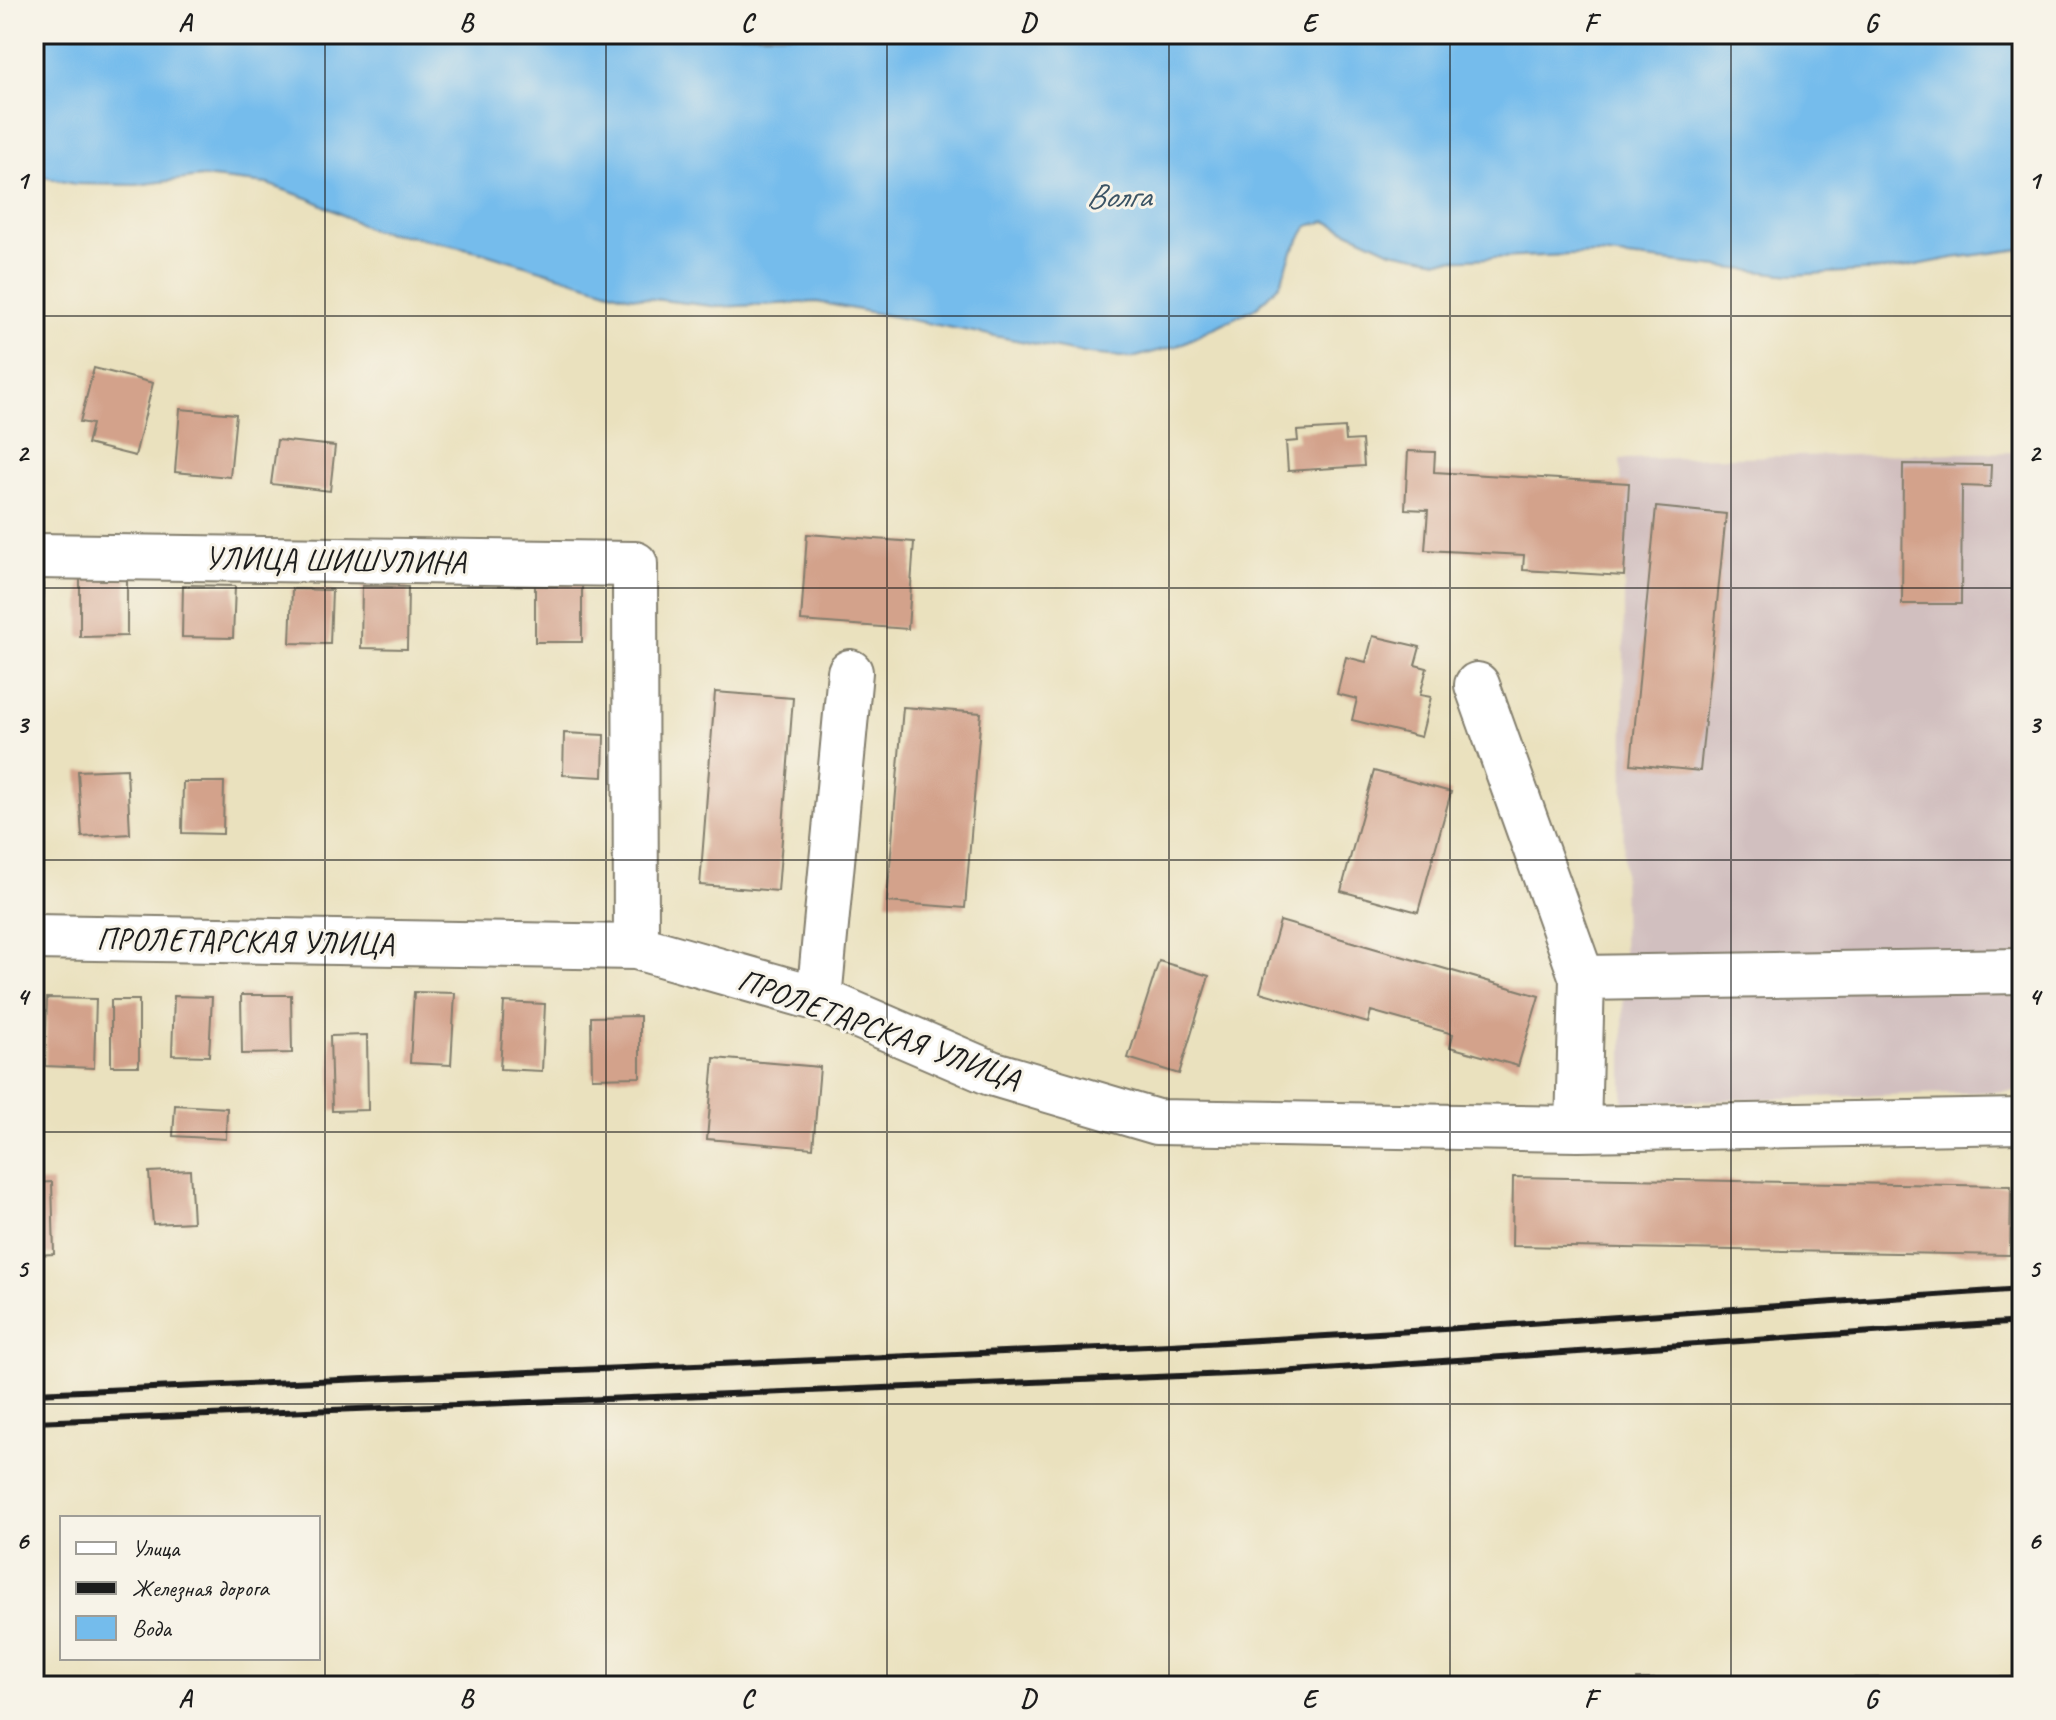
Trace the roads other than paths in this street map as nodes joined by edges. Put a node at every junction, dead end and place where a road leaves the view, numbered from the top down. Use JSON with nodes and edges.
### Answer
{"nodes":[{"id":1,"x":34,"y":556,"type":"edge"},
{"id":2,"x":850,"y":672,"type":"dead end"},
{"id":3,"x":1477,"y":685,"type":"dead end"},
{"id":4,"x":34,"y":937,"type":"edge"},
{"id":5,"x":636,"y":947,"type":"junction"},
{"id":6,"x":2022,"y":971,"type":"edge"},
{"id":7,"x":1582,"y":978,"type":"junction"},
{"id":8,"x":819,"y":999,"type":"junction"},
{"id":9,"x":2022,"y":1121,"type":"edge"},
{"id":10,"x":1578,"y":1129,"type":"junction"}],
"edges":[{"from":1,"to":5,"type":"street","name":"УЛИЦА ШИШУЛИНА"},
{"from":2,"to":8,"type":"street"},
{"from":3,"to":7,"type":"street"},
{"from":4,"to":5,"type":"street","name":"ПРОЛЕТАРСКАЯ УЛИЦА"},
{"from":5,"to":8,"type":"street","name":"ПРОЛЕТАРСКАЯ УЛИЦА"},
{"from":6,"to":7,"type":"street"},
{"from":7,"to":10,"type":"street"},
{"from":8,"to":10,"type":"street","name":"ПРОЛЕТАРСКАЯ УЛИЦА"},
{"from":9,"to":10,"type":"street","name":"ПРОЛЕТАРСКАЯ УЛИЦА"}]}
